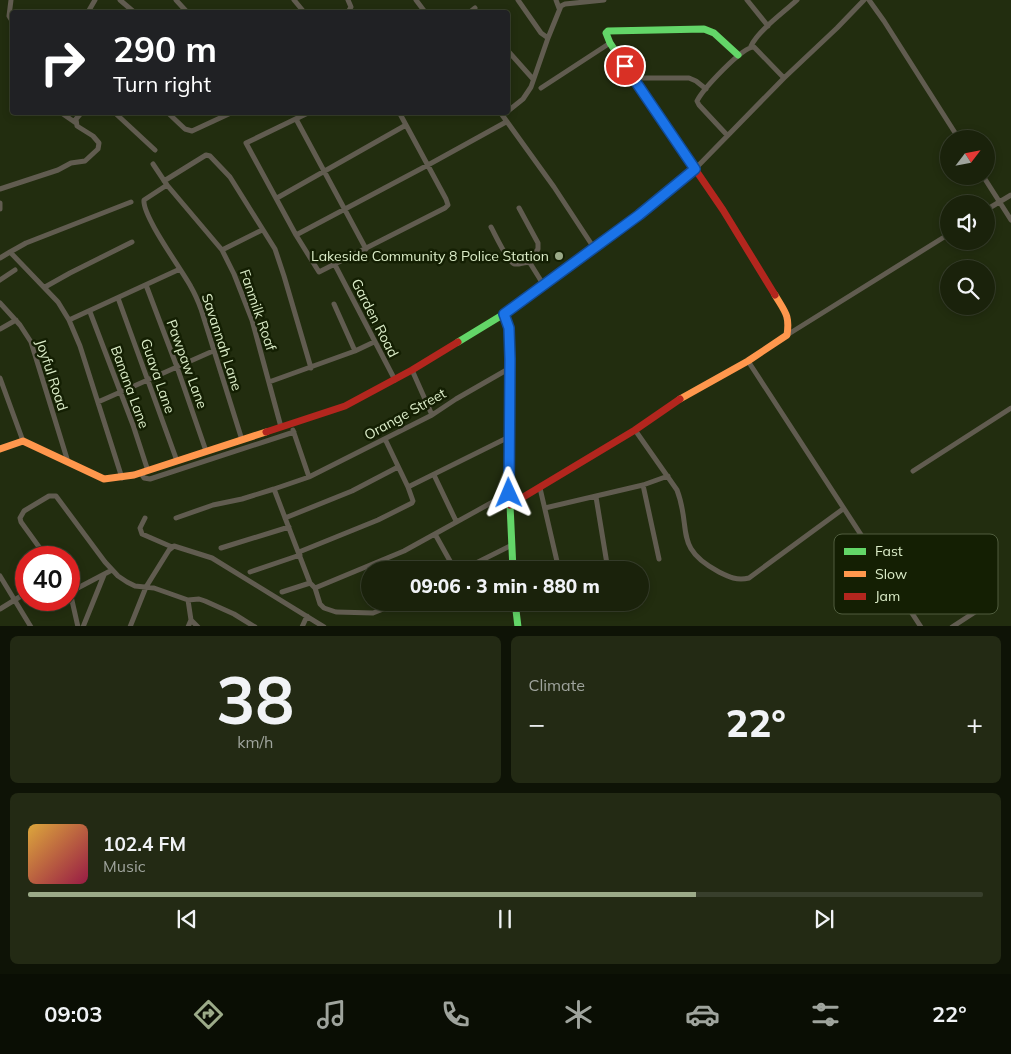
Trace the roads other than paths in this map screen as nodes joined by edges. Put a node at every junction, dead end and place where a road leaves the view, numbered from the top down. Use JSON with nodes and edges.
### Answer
{"nodes":[{"id":1,"x":11,"y":0,"type":"edge"},
{"id":2,"x":120,"y":0,"type":"edge"},
{"id":3,"x":176,"y":0,"type":"edge"},
{"id":4,"x":294,"y":0,"type":"edge"},
{"id":5,"x":518,"y":0,"type":"edge"},
{"id":6,"x":556,"y":0,"type":"edge"},
{"id":7,"x":598,"y":0,"type":"edge"},
{"id":8,"x":604,"y":0,"type":"edge"},
{"id":9,"x":797,"y":0,"type":"edge"},
{"id":10,"x":864,"y":0,"type":"edge"},
{"id":11,"x":869,"y":0,"type":"edge"},
{"id":12,"x":751,"y":1,"type":"edge"},
{"id":13,"x":559,"y":8,"type":"junction"},
{"id":14,"x":132,"y":10,"type":"edge"},
{"id":15,"x":185,"y":10,"type":"edge"},
{"id":16,"x":302,"y":10,"type":"edge"},
{"id":17,"x":10,"y":16,"type":"edge"},
{"id":18,"x":768,"y":26,"type":"junction"},
{"id":19,"x":548,"y":38,"type":"junction"},
{"id":20,"x":610,"y":43,"type":"junction"},
{"id":21,"x":751,"y":46,"type":"junction"},
{"id":22,"x":510,"y":53,"type":"edge"},
{"id":23,"x":738,"y":55,"type":"junction"},
{"id":24,"x":633,"y":78,"type":"junction"},
{"id":25,"x":784,"y":78,"type":"junction"},
{"id":26,"x":533,"y":79,"type":"junction"},
{"id":27,"x":541,"y":88,"type":"dead end"},
{"id":28,"x":706,"y":89,"type":"junction"},
{"id":29,"x":510,"y":109,"type":"edge"},
{"id":30,"x":64,"y":115,"type":"edge"},
{"id":31,"x":80,"y":115,"type":"edge"},
{"id":32,"x":117,"y":115,"type":"edge"},
{"id":33,"x":170,"y":115,"type":"edge"},
{"id":34,"x":219,"y":115,"type":"edge"},
{"id":35,"x":304,"y":115,"type":"edge"},
{"id":36,"x":401,"y":115,"type":"edge"},
{"id":37,"x":504,"y":115,"type":"edge"},
{"id":38,"x":296,"y":119,"type":"junction"},
{"id":39,"x":506,"y":122,"type":"junction"},
{"id":40,"x":76,"y":123,"type":"junction"},
{"id":41,"x":406,"y":125,"type":"junction"},
{"id":42,"x":953,"y":130,"type":"edge"},
{"id":43,"x":727,"y":135,"type":"junction"},
{"id":44,"x":155,"y":150,"type":"dead end"},
{"id":45,"x":152,"y":164,"type":"dead end"},
{"id":46,"x":428,"y":166,"type":"junction"},
{"id":47,"x":695,"y":169,"type":"junction"},
{"id":48,"x":324,"y":171,"type":"junction"},
{"id":49,"x":166,"y":183,"type":"junction"},
{"id":50,"x":989,"y":185,"type":"edge"},
{"id":51,"x":0,"y":189,"type":"edge"},
{"id":52,"x":1011,"y":195,"type":"edge"},
{"id":53,"x":277,"y":198,"type":"junction"},
{"id":54,"x":131,"y":202,"type":"dead end"},
{"id":55,"x":1000,"y":202,"type":"junction"},
{"id":56,"x":0,"y":203,"type":"edge"},
{"id":57,"x":995,"y":205,"type":"edge"},
{"id":58,"x":519,"y":208,"type":"dead end"},
{"id":59,"x":345,"y":209,"type":"junction"},
{"id":60,"x":0,"y":210,"type":"edge"},
{"id":61,"x":1011,"y":220,"type":"edge"},
{"id":62,"x":490,"y":227,"type":"dead end"},
{"id":63,"x":262,"y":230,"type":"junction"},
{"id":64,"x":296,"y":235,"type":"junction"},
{"id":65,"x":940,"y":240,"type":"edge"},
{"id":66,"x":132,"y":242,"type":"dead end"},
{"id":67,"x":594,"y":248,"type":"junction"},
{"id":68,"x":366,"y":249,"type":"junction"},
{"id":69,"x":222,"y":250,"type":"junction"},
{"id":70,"x":10,"y":252,"type":"junction"},
{"id":71,"x":0,"y":258,"type":"edge"},
{"id":72,"x":529,"y":262,"type":"junction"},
{"id":73,"x":335,"y":265,"type":"junction"},
{"id":74,"x":180,"y":269,"type":"junction"},
{"id":75,"x":14,"y":270,"type":"dead end"},
{"id":76,"x":0,"y":280,"type":"edge"},
{"id":77,"x":543,"y":284,"type":"junction"},
{"id":78,"x":146,"y":285,"type":"junction"},
{"id":79,"x":44,"y":287,"type":"junction"},
{"id":80,"x":118,"y":298,"type":"junction"},
{"id":81,"x":0,"y":302,"type":"edge"},
{"id":82,"x":334,"y":304,"type":"dead end"},
{"id":83,"x":90,"y":312,"type":"junction"},
{"id":84,"x":504,"y":314,"type":"junction"},
{"id":85,"x":16,"y":320,"type":"junction"},
{"id":86,"x":69,"y":320,"type":"junction"},
{"id":87,"x":0,"y":329,"type":"edge"},
{"id":88,"x":786,"y":335,"type":"junction"},
{"id":89,"x":374,"y":342,"type":"junction"},
{"id":90,"x":213,"y":351,"type":"junction"},
{"id":91,"x":355,"y":351,"type":"junction"},
{"id":92,"x":748,"y":360,"type":"junction"},
{"id":93,"x":177,"y":367,"type":"junction"},
{"id":94,"x":311,"y":368,"type":"junction"},
{"id":95,"x":510,"y":368,"type":"junction"},
{"id":96,"x":412,"y":370,"type":"junction"},
{"id":97,"x":0,"y":378,"type":"edge"},
{"id":98,"x":147,"y":380,"type":"junction"},
{"id":99,"x":395,"y":380,"type":"junction"},
{"id":100,"x":269,"y":382,"type":"junction"},
{"id":101,"x":121,"y":392,"type":"junction"},
{"id":102,"x":98,"y":402,"type":"junction"},
{"id":103,"x":1011,"y":408,"type":"edge"},
{"id":104,"x":432,"y":416,"type":"junction"},
{"id":105,"x":281,"y":427,"type":"junction"},
{"id":106,"x":292,"y":428,"type":"junction"},
{"id":107,"x":635,"y":430,"type":"junction"},
{"id":108,"x":509,"y":437,"type":"junction"},
{"id":109,"x":385,"y":439,"type":"junction"},
{"id":110,"x":242,"y":440,"type":"junction"},
{"id":111,"x":23,"y":441,"type":"junction"},
{"id":112,"x":0,"y":449,"type":"edge"},
{"id":113,"x":206,"y":451,"type":"junction"},
{"id":114,"x":177,"y":461,"type":"junction"},
{"id":115,"x":68,"y":462,"type":"junction"},
{"id":116,"x":398,"y":467,"type":"junction"},
{"id":117,"x":913,"y":471,"type":"dead end"},
{"id":118,"x":144,"y":472,"type":"junction"},
{"id":119,"x":434,"y":475,"type":"junction"},
{"id":120,"x":668,"y":476,"type":"junction"},
{"id":121,"x":309,"y":477,"type":"junction"},
{"id":122,"x":122,"y":478,"type":"junction"},
{"id":123,"x":643,"y":485,"type":"junction"},
{"id":124,"x":408,"y":487,"type":"junction"},
{"id":125,"x":540,"y":488,"type":"junction"},
{"id":126,"x":274,"y":489,"type":"junction"},
{"id":127,"x":509,"y":493,"type":"junction"},
{"id":128,"x":596,"y":497,"type":"junction"},
{"id":129,"x":510,"y":505,"type":"junction"},
{"id":130,"x":545,"y":508,"type":"junction"},
{"id":131,"x":843,"y":508,"type":"junction"},
{"id":132,"x":145,"y":518,"type":"dead end"},
{"id":133,"x":176,"y":518,"type":"dead end"},
{"id":134,"x":285,"y":518,"type":"junction"},
{"id":135,"x":456,"y":521,"type":"junction"},
{"id":136,"x":289,"y":527,"type":"junction"},
{"id":137,"x":435,"y":534,"type":"junction"},
{"id":138,"x":860,"y":534,"type":"edge"},
{"id":139,"x":38,"y":546,"type":"edge"},
{"id":140,"x":512,"y":546,"type":"junction"},
{"id":141,"x":172,"y":547,"type":"junction"},
{"id":142,"x":220,"y":548,"type":"dead end"},
{"id":143,"x":300,"y":553,"type":"junction"},
{"id":144,"x":659,"y":559,"type":"dead end"},
{"id":145,"x":450,"y":561,"type":"edge"},
{"id":146,"x":481,"y":561,"type":"edge"},
{"id":147,"x":513,"y":561,"type":"edge"},
{"id":148,"x":557,"y":561,"type":"edge"},
{"id":149,"x":607,"y":561,"type":"edge"},
{"id":150,"x":112,"y":570,"type":"junction"},
{"id":151,"x":250,"y":572,"type":"dead end"},
{"id":152,"x":104,"y":575,"type":"junction"},
{"id":153,"x":0,"y":576,"type":"edge"},
{"id":154,"x":310,"y":583,"type":"junction"},
{"id":155,"x":80,"y":585,"type":"edge"},
{"id":156,"x":146,"y":587,"type":"junction"},
{"id":157,"x":315,"y":588,"type":"junction"},
{"id":158,"x":282,"y":592,"type":"dead end"},
{"id":159,"x":15,"y":599,"type":"joint"},
{"id":160,"x":188,"y":600,"type":"junction"},
{"id":161,"x":0,"y":609,"type":"edge"},
{"id":162,"x":22,"y":611,"type":"edge"},
{"id":163,"x":74,"y":611,"type":"edge"},
{"id":164,"x":378,"y":611,"type":"edge"},
{"id":165,"x":516,"y":611,"type":"edge"},
{"id":166,"x":913,"y":614,"type":"edge"},
{"id":167,"x":971,"y":614,"type":"edge"},
{"id":168,"x":307,"y":616,"type":"junction"},
{"id":169,"x":191,"y":620,"type":"junction"},
{"id":170,"x":31,"y":626,"type":"edge"},
{"id":171,"x":78,"y":626,"type":"edge"},
{"id":172,"x":83,"y":626,"type":"edge"},
{"id":173,"x":130,"y":626,"type":"edge"},
{"id":174,"x":188,"y":626,"type":"edge"},
{"id":175,"x":198,"y":626,"type":"edge"},
{"id":176,"x":253,"y":626,"type":"edge"},
{"id":177,"x":302,"y":626,"type":"edge"},
{"id":178,"x":324,"y":626,"type":"edge"},
{"id":179,"x":518,"y":626,"type":"edge"},
{"id":180,"x":921,"y":626,"type":"edge"},
{"id":181,"x":952,"y":626,"type":"edge"}],
"edges":[{"from":1,"to":17,"type":"street"},
{"from":2,"to":14,"type":"street"},
{"from":3,"to":15,"type":"street"},
{"from":4,"to":16,"type":"street"},
{"from":5,"to":19,"type":"street"},
{"from":6,"to":13,"type":"street"},
{"from":7,"to":8,"type":"street"},
{"from":7,"to":13,"type":"street"},
{"from":9,"to":18,"type":"street"},
{"from":10,"to":25,"type":"street"},
{"from":11,"to":42,"type":"street"},
{"from":12,"to":18,"type":"street"},
{"from":13,"to":19,"type":"street"},
{"from":18,"to":21,"type":"street"},
{"from":19,"to":26,"type":"street"},
{"from":20,"to":23,"type":"street"},
{"from":20,"to":24,"type":"street"},
{"from":20,"to":27,"type":"street"},
{"from":21,"to":23,"type":"street"},
{"from":21,"to":25,"type":"street"},
{"from":22,"to":26,"type":"street"},
{"from":23,"to":28,"type":"street"},
{"from":24,"to":28,"type":"street"},
{"from":24,"to":47,"type":"street"},
{"from":25,"to":43,"type":"street"},
{"from":26,"to":29,"type":"street"},
{"from":28,"to":43,"type":"street"},
{"from":30,"to":40,"type":"street"},
{"from":31,"to":40,"type":"street"},
{"from":32,"to":44,"type":"street"},
{"from":33,"to":34,"type":"street"},
{"from":35,"to":38,"type":"street"},
{"from":36,"to":41,"type":"street"},
{"from":37,"to":39,"type":"street"},
{"from":38,"to":48,"type":"street"},
{"from":38,"to":53,"type":"street"},
{"from":39,"to":46,"type":"street"},
{"from":39,"to":67,"type":"street"},
{"from":40,"to":51,"type":"street"},
{"from":41,"to":46,"type":"street"},
{"from":41,"to":48,"type":"street"},
{"from":43,"to":47,"type":"street"},
{"from":45,"to":49,"type":"street","name":"Fanmilk Roaf"},
{"from":46,"to":59,"type":"street"},
{"from":46,"to":68,"type":"street"},
{"from":47,"to":67,"type":"street"},
{"from":47,"to":88,"type":"street"},
{"from":48,"to":53,"type":"street"},
{"from":48,"to":59,"type":"street"},
{"from":49,"to":63,"type":"street","name":"Savannah Lane"},
{"from":49,"to":69,"type":"street","name":"Fanmilk Roaf"},
{"from":49,"to":74,"type":"street","name":"Savannah Lane"},
{"from":50,"to":55,"type":"street"},
{"from":52,"to":55,"type":"street"},
{"from":53,"to":64,"type":"street"},
{"from":54,"to":70,"type":"street"},
{"from":55,"to":57,"type":"street"},
{"from":55,"to":61,"type":"street"},
{"from":56,"to":60,"type":"street"},
{"from":58,"to":72,"type":"street"},
{"from":59,"to":64,"type":"street"},
{"from":59,"to":68,"type":"street"},
{"from":62,"to":72,"type":"street"},
{"from":63,"to":69,"type":"street"},
{"from":63,"to":94,"type":"street","name":"Savannah Lane"},
{"from":64,"to":73,"type":"street"},
{"from":65,"to":88,"type":"street"},
{"from":66,"to":79,"type":"street"},
{"from":67,"to":77,"type":"street"},
{"from":68,"to":73,"type":"street"},
{"from":69,"to":100,"type":"street","name":"Fanmilk Roaf"},
{"from":70,"to":71,"type":"street"},
{"from":70,"to":79,"type":"street"},
{"from":72,"to":77,"type":"street"},
{"from":73,"to":89,"type":"street","name":"Garden Road"},
{"from":74,"to":78,"type":"street"},
{"from":74,"to":90,"type":"street","name":"Savannah Lane"},
{"from":75,"to":76,"type":"street"},
{"from":77,"to":84,"type":"street"},
{"from":78,"to":80,"type":"street"},
{"from":78,"to":93,"type":"street","name":"Pawpaw Lane"},
{"from":79,"to":86,"type":"street"},
{"from":80,"to":83,"type":"street"},
{"from":80,"to":98,"type":"street","name":"Guava Lane"},
{"from":81,"to":85,"type":"street","name":"Joyful Road"},
{"from":82,"to":91,"type":"street"},
{"from":83,"to":86,"type":"street"},
{"from":83,"to":101,"type":"street","name":"Banana Lane"},
{"from":84,"to":95,"type":"street"},
{"from":84,"to":96,"type":"street"},
{"from":85,"to":87,"type":"street"},
{"from":85,"to":115,"type":"street","name":"Joyful Road"},
{"from":86,"to":102,"type":"street"},
{"from":88,"to":92,"type":"street"},
{"from":89,"to":91,"type":"street"},
{"from":89,"to":99,"type":"street","name":"Garden Road"},
{"from":90,"to":93,"type":"street"},
{"from":90,"to":110,"type":"street","name":"Savannah Lane"},
{"from":91,"to":94,"type":"street"},
{"from":92,"to":107,"type":"street"},
{"from":92,"to":131,"type":"street"},
{"from":93,"to":98,"type":"street"},
{"from":93,"to":113,"type":"street","name":"Pawpaw Lane"},
{"from":94,"to":100,"type":"street"},
{"from":95,"to":104,"type":"street","name":"Orange Street"},
{"from":95,"to":108,"type":"street"},
{"from":96,"to":99,"type":"street"},
{"from":96,"to":104,"type":"street"},
{"from":97,"to":111,"type":"street"},
{"from":98,"to":101,"type":"street"},
{"from":98,"to":114,"type":"street","name":"Guava Lane"},
{"from":99,"to":106,"type":"street"},
{"from":100,"to":105,"type":"street","name":"Fanmilk Roaf"},
{"from":101,"to":102,"type":"street"},
{"from":101,"to":118,"type":"street","name":"Banana Lane"},
{"from":102,"to":122,"type":"street"},
{"from":103,"to":117,"type":"street"},
{"from":104,"to":109,"type":"street","name":"Orange Street"},
{"from":105,"to":106,"type":"street"},
{"from":105,"to":110,"type":"street"},
{"from":106,"to":118,"type":"street"},
{"from":106,"to":121,"type":"street"},
{"from":107,"to":120,"type":"street"},
{"from":107,"to":125,"type":"street"},
{"from":108,"to":119,"type":"street"},
{"from":108,"to":127,"type":"street"},
{"from":109,"to":116,"type":"street"},
{"from":109,"to":121,"type":"street","name":"Orange Street"},
{"from":110,"to":113,"type":"street"},
{"from":111,"to":112,"type":"street"},
{"from":111,"to":115,"type":"street"},
{"from":113,"to":114,"type":"street"},
{"from":114,"to":118,"type":"street"},
{"from":115,"to":122,"type":"street"},
{"from":116,"to":124,"type":"street"},
{"from":116,"to":134,"type":"street"},
{"from":118,"to":122,"type":"street"},
{"from":119,"to":124,"type":"street"},
{"from":119,"to":135,"type":"street"},
{"from":120,"to":123,"type":"street"},
{"from":120,"to":131,"type":"street"},
{"from":121,"to":126,"type":"street","name":"Orange Street"},
{"from":123,"to":128,"type":"street"},
{"from":123,"to":144,"type":"street"},
{"from":124,"to":143,"type":"street"},
{"from":125,"to":129,"type":"street"},
{"from":125,"to":130,"type":"street"},
{"from":126,"to":133,"type":"street","name":"Orange Street"},
{"from":126,"to":134,"type":"street"},
{"from":127,"to":129,"type":"street"},
{"from":127,"to":135,"type":"street"},
{"from":128,"to":130,"type":"street"},
{"from":128,"to":149,"type":"street"},
{"from":129,"to":140,"type":"street"},
{"from":130,"to":148,"type":"street"},
{"from":131,"to":138,"type":"street"},
{"from":132,"to":141,"type":"street"},
{"from":134,"to":136,"type":"street"},
{"from":135,"to":137,"type":"street"},
{"from":136,"to":142,"type":"street"},
{"from":136,"to":143,"type":"street"},
{"from":137,"to":145,"type":"street"},
{"from":137,"to":157,"type":"street"},
{"from":139,"to":150,"type":"street"},
{"from":140,"to":146,"type":"street"},
{"from":140,"to":147,"type":"street"},
{"from":141,"to":156,"type":"street"},
{"from":141,"to":168,"type":"street"},
{"from":143,"to":151,"type":"street"},
{"from":143,"to":154,"type":"street"},
{"from":150,"to":152,"type":"street"},
{"from":150,"to":156,"type":"street"},
{"from":152,"to":155,"type":"street"},
{"from":152,"to":172,"type":"street"},
{"from":153,"to":159,"type":"street"},
{"from":154,"to":157,"type":"street"},
{"from":154,"to":158,"type":"street"},
{"from":156,"to":160,"type":"street"},
{"from":156,"to":173,"type":"street"},
{"from":157,"to":164,"type":"street"},
{"from":159,"to":161,"type":"street"},
{"from":160,"to":169,"type":"street"},
{"from":160,"to":176,"type":"street"},
{"from":162,"to":170,"type":"street"},
{"from":163,"to":171,"type":"street"},
{"from":165,"to":179,"type":"street"},
{"from":166,"to":180,"type":"street"},
{"from":167,"to":181,"type":"street"},
{"from":168,"to":177,"type":"street"},
{"from":168,"to":178,"type":"street"},
{"from":169,"to":174,"type":"street"},
{"from":169,"to":175,"type":"street"}]}
